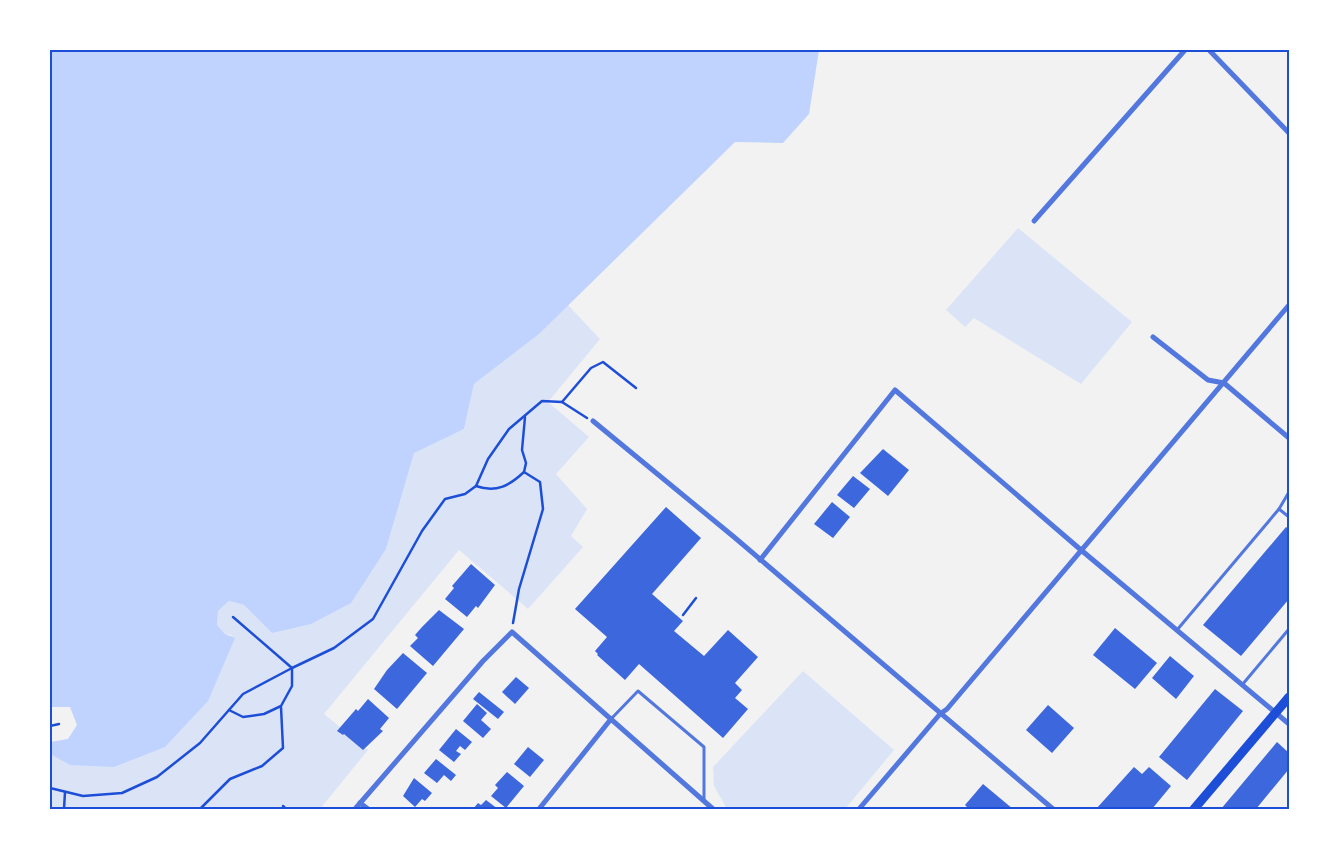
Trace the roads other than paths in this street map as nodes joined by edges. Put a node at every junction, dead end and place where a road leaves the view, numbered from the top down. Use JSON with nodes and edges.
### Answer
{"nodes":[{"id":1,"x":1185,"y":50,"type":"edge"},
{"id":2,"x":1209,"y":50,"type":"edge"},
{"id":3,"x":1289,"y":133,"type":"edge"},
{"id":4,"x":1034,"y":221,"type":"dead end"},
{"id":5,"x":1289,"y":305,"type":"edge"},
{"id":6,"x":1153,"y":337,"type":"dead end"},
{"id":7,"x":1224,"y":383,"type":"junction"},
{"id":8,"x":593,"y":422,"type":"road end"},
{"id":9,"x":1289,"y":438,"type":"edge"},
{"id":10,"x":1289,"y":492,"type":"edge"},
{"id":11,"x":1279,"y":509,"type":"junction"},
{"id":12,"x":1289,"y":517,"type":"edge"},
{"id":13,"x":1081,"y":550,"type":"junction"},
{"id":14,"x":760,"y":560,"type":"junction"},
{"id":15,"x":1289,"y":629,"type":"edge"},
{"id":16,"x":1177,"y":630,"type":"junction"},
{"id":17,"x":1242,"y":685,"type":"junction"},
{"id":18,"x":1289,"y":697,"type":"edge"},
{"id":19,"x":1276,"y":713,"type":"junction"},
{"id":20,"x":940,"y":714,"type":"junction"},
{"id":21,"x":611,"y":719,"type":"junction"},
{"id":22,"x":1289,"y":724,"type":"edge"},
{"id":23,"x":704,"y":800,"type":"junction"},
{"id":24,"x":360,"y":803,"type":"junction"},
{"id":25,"x":354,"y":809,"type":"edge"},
{"id":26,"x":368,"y":809,"type":"edge"},
{"id":27,"x":539,"y":809,"type":"edge"},
{"id":28,"x":713,"y":809,"type":"edge"},
{"id":29,"x":859,"y":809,"type":"edge"},
{"id":30,"x":1053,"y":809,"type":"edge"},
{"id":31,"x":1194,"y":809,"type":"edge"}],
"edges":[{"from":1,"to":4,"type":"street"},
{"from":2,"to":3,"type":"street"},
{"from":5,"to":7,"type":"street"},
{"from":6,"to":7,"type":"street"},
{"from":7,"to":9,"type":"street"},
{"from":7,"to":13,"type":"street"},
{"from":8,"to":14,"type":"street"},
{"from":10,"to":11,"type":"lane"},
{"from":11,"to":12,"type":"lane"},
{"from":11,"to":16,"type":"lane"},
{"from":13,"to":14,"type":"street"},
{"from":13,"to":16,"type":"street"},
{"from":13,"to":20,"type":"street"},
{"from":14,"to":20,"type":"street"},
{"from":15,"to":17,"type":"lane"},
{"from":16,"to":17,"type":"street"},
{"from":17,"to":19,"type":"street"},
{"from":18,"to":19,"type":"main road"},
{"from":19,"to":22,"type":"street"},
{"from":19,"to":31,"type":"main road"},
{"from":20,"to":29,"type":"street"},
{"from":20,"to":30,"type":"street"},
{"from":21,"to":23,"type":"street"},
{"from":21,"to":23,"type":"lane"},
{"from":21,"to":24,"type":"street"},
{"from":21,"to":27,"type":"street"},
{"from":23,"to":28,"type":"street"},
{"from":24,"to":25,"type":"street"},
{"from":24,"to":26,"type":"street"}]}
